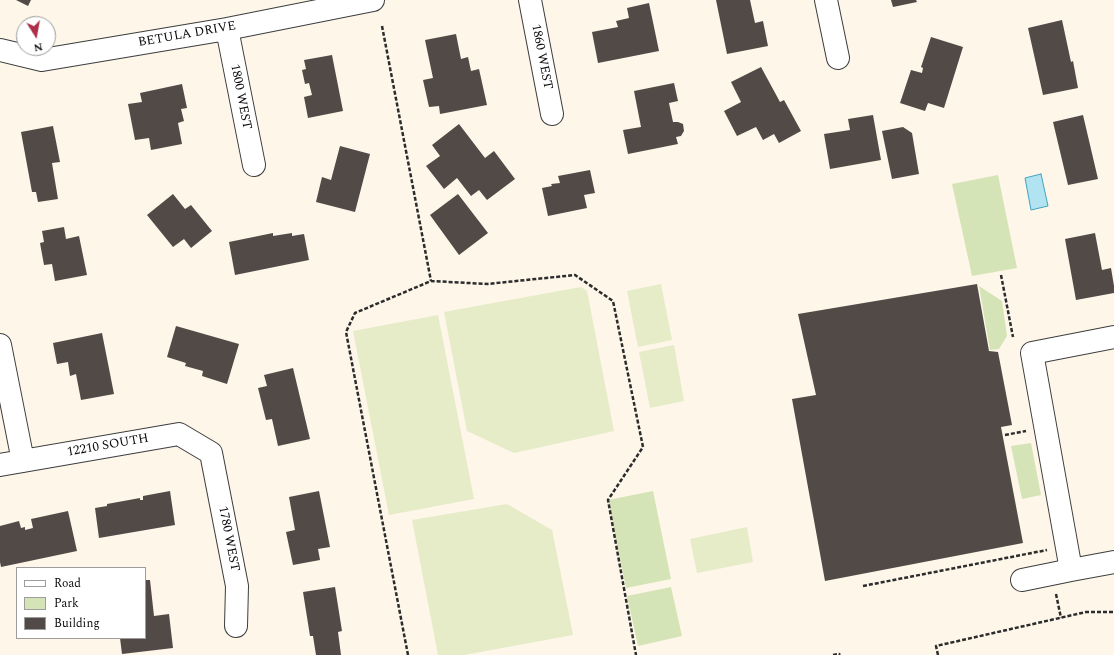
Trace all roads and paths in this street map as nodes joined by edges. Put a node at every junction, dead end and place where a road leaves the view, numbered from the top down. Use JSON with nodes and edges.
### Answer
{"nodes":[{"id":1,"x":373,"y":0,"type":"edge"},
{"id":2,"x":530,"y":0,"type":"edge"},
{"id":3,"x":826,"y":0,"type":"edge"},
{"id":4,"x":382,"y":26,"type":"dead end"},
{"id":5,"x":227,"y":28,"type":"junction"},
{"id":6,"x":0,"y":50,"type":"edge"},
{"id":7,"x":838,"y":58,"type":"dead end"},
{"id":8,"x":552,"y":114,"type":"dead end"},
{"id":9,"x":254,"y":165,"type":"dead end"},
{"id":10,"x":1001,"y":274,"type":"dead end"},
{"id":11,"x":431,"y":281,"type":"junction"},
{"id":12,"x":1014,"y":337,"type":"dead end"},
{"id":13,"x":1114,"y":337,"type":"edge"},
{"id":14,"x":0,"y":345,"type":"edge"},
{"id":15,"x":1032,"y":430,"type":"dead end"},
{"id":16,"x":1005,"y":435,"type":"dead end"},
{"id":17,"x":212,"y":453,"type":"joint"},
{"id":18,"x":23,"y":461,"type":"junction"},
{"id":19,"x":0,"y":465,"type":"edge"},
{"id":20,"x":1047,"y":550,"type":"dead end"},
{"id":21,"x":1114,"y":562,"type":"edge"},
{"id":22,"x":1071,"y":570,"type":"junction"},
{"id":23,"x":1022,"y":580,"type":"dead end"},
{"id":24,"x":864,"y":586,"type":"dead end"},
{"id":25,"x":1055,"y":589,"type":"dead end"},
{"id":26,"x":1114,"y":612,"type":"edge"},
{"id":27,"x":1061,"y":618,"type":"junction"},
{"id":28,"x":236,"y":626,"type":"dead end"},
{"id":29,"x":408,"y":655,"type":"edge"},
{"id":30,"x":636,"y":655,"type":"edge"},
{"id":31,"x":833,"y":655,"type":"edge"},
{"id":32,"x":840,"y":655,"type":"edge"},
{"id":33,"x":938,"y":655,"type":"edge"}],
"edges":[{"from":1,"to":5,"type":"street","name":"BETULA DRIVE"},
{"from":2,"to":8,"type":"street","name":"1860 WEST"},
{"from":3,"to":7,"type":"street"},
{"from":4,"to":11,"type":"path"},
{"from":5,"to":6,"type":"street","name":"BETULA DRIVE"},
{"from":5,"to":9,"type":"street","name":"1800 WEST"},
{"from":10,"to":12,"type":"path"},
{"from":11,"to":29,"type":"path"},
{"from":11,"to":30,"type":"path"},
{"from":13,"to":22,"type":"street"},
{"from":14,"to":18,"type":"street"},
{"from":15,"to":16,"type":"path"},
{"from":17,"to":18,"type":"street","name":"12210 SOUTH"},
{"from":17,"to":28,"type":"street","name":"1780 WEST"},
{"from":18,"to":19,"type":"street","name":"12210 SOUTH"},
{"from":20,"to":24,"type":"path"},
{"from":21,"to":22,"type":"street"},
{"from":22,"to":23,"type":"street"},
{"from":25,"to":27,"type":"path"},
{"from":26,"to":27,"type":"path"},
{"from":27,"to":33,"type":"path"},
{"from":31,"to":32,"type":"path"}]}
